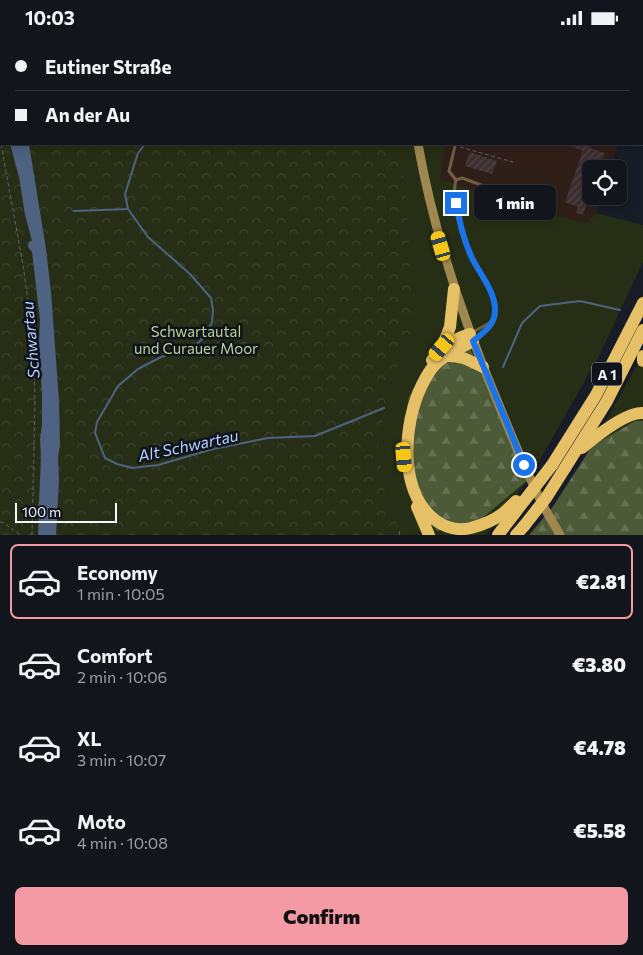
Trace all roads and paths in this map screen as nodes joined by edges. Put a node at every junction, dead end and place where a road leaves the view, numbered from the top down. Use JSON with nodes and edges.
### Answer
{"nodes":[{"id":1,"x":1,"y":145,"type":"edge"},
{"id":2,"x":418,"y":145,"type":"edge"},
{"id":3,"x":455,"y":146,"type":"joint"},
{"id":4,"x":513,"y":162,"type":"dead end"},
{"id":5,"x":456,"y":180,"type":"junction"},
{"id":6,"x":554,"y":203,"type":"dead end"},
{"id":7,"x":454,"y":289,"type":"junction"},
{"id":8,"x":643,"y":303,"type":"edge"},
{"id":9,"x":493,"y":320,"type":"junction"},
{"id":10,"x":643,"y":330,"type":"edge"},
{"id":11,"x":472,"y":337,"type":"junction"},
{"id":12,"x":443,"y":352,"type":"junction"},
{"id":13,"x":643,"y":356,"type":"edge"},
{"id":14,"x":643,"y":361,"type":"edge"},
{"id":15,"x":483,"y":367,"type":"junction"},
{"id":16,"x":643,"y":413,"type":"edge"},
{"id":17,"x":572,"y":457,"type":"junction"},
{"id":18,"x":515,"y":507,"type":"junction"},
{"id":19,"x":0,"y":522,"type":"edge"},
{"id":20,"x":400,"y":529,"type":"dead end"},
{"id":21,"x":520,"y":530,"type":"edge"},
{"id":22,"x":20,"y":535,"type":"edge"},
{"id":23,"x":32,"y":535,"type":"edge"},
{"id":24,"x":400,"y":535,"type":"edge"},
{"id":25,"x":429,"y":535,"type":"edge"},
{"id":26,"x":498,"y":535,"type":"edge"},
{"id":27,"x":560,"y":535,"type":"edge"}],
"edges":[{"from":1,"to":23,"type":"path"},
{"from":2,"to":7,"type":"main road"},
{"from":3,"to":4,"type":"path"},
{"from":3,"to":5,"type":"lane"},
{"from":5,"to":6,"type":"lane"},
{"from":5,"to":9,"type":"lane"},
{"from":7,"to":11,"type":"main road"},
{"from":7,"to":12,"type":"highway"},
{"from":8,"to":18,"type":"highway","number":"A 1","bridge":true},
{"from":9,"to":11,"type":"lane"},
{"from":9,"to":11,"type":"lane"},
{"from":10,"to":17,"type":"highway","number":"A 1"},
{"from":11,"to":12,"type":"highway"},
{"from":11,"to":15,"type":"main road"},
{"from":12,"to":15,"type":"highway"},
{"from":12,"to":18,"type":"highway"},
{"from":12,"to":25,"type":"highway"},
{"from":13,"to":14,"type":"highway"},
{"from":15,"to":27,"type":"main road"},
{"from":16,"to":17,"type":"highway"},
{"from":17,"to":21,"type":"highway","number":"A 1","bridge":true},
{"from":18,"to":26,"type":"highway","number":"A 1"},
{"from":19,"to":22,"type":"path"},
{"from":20,"to":24,"type":"path"}]}
